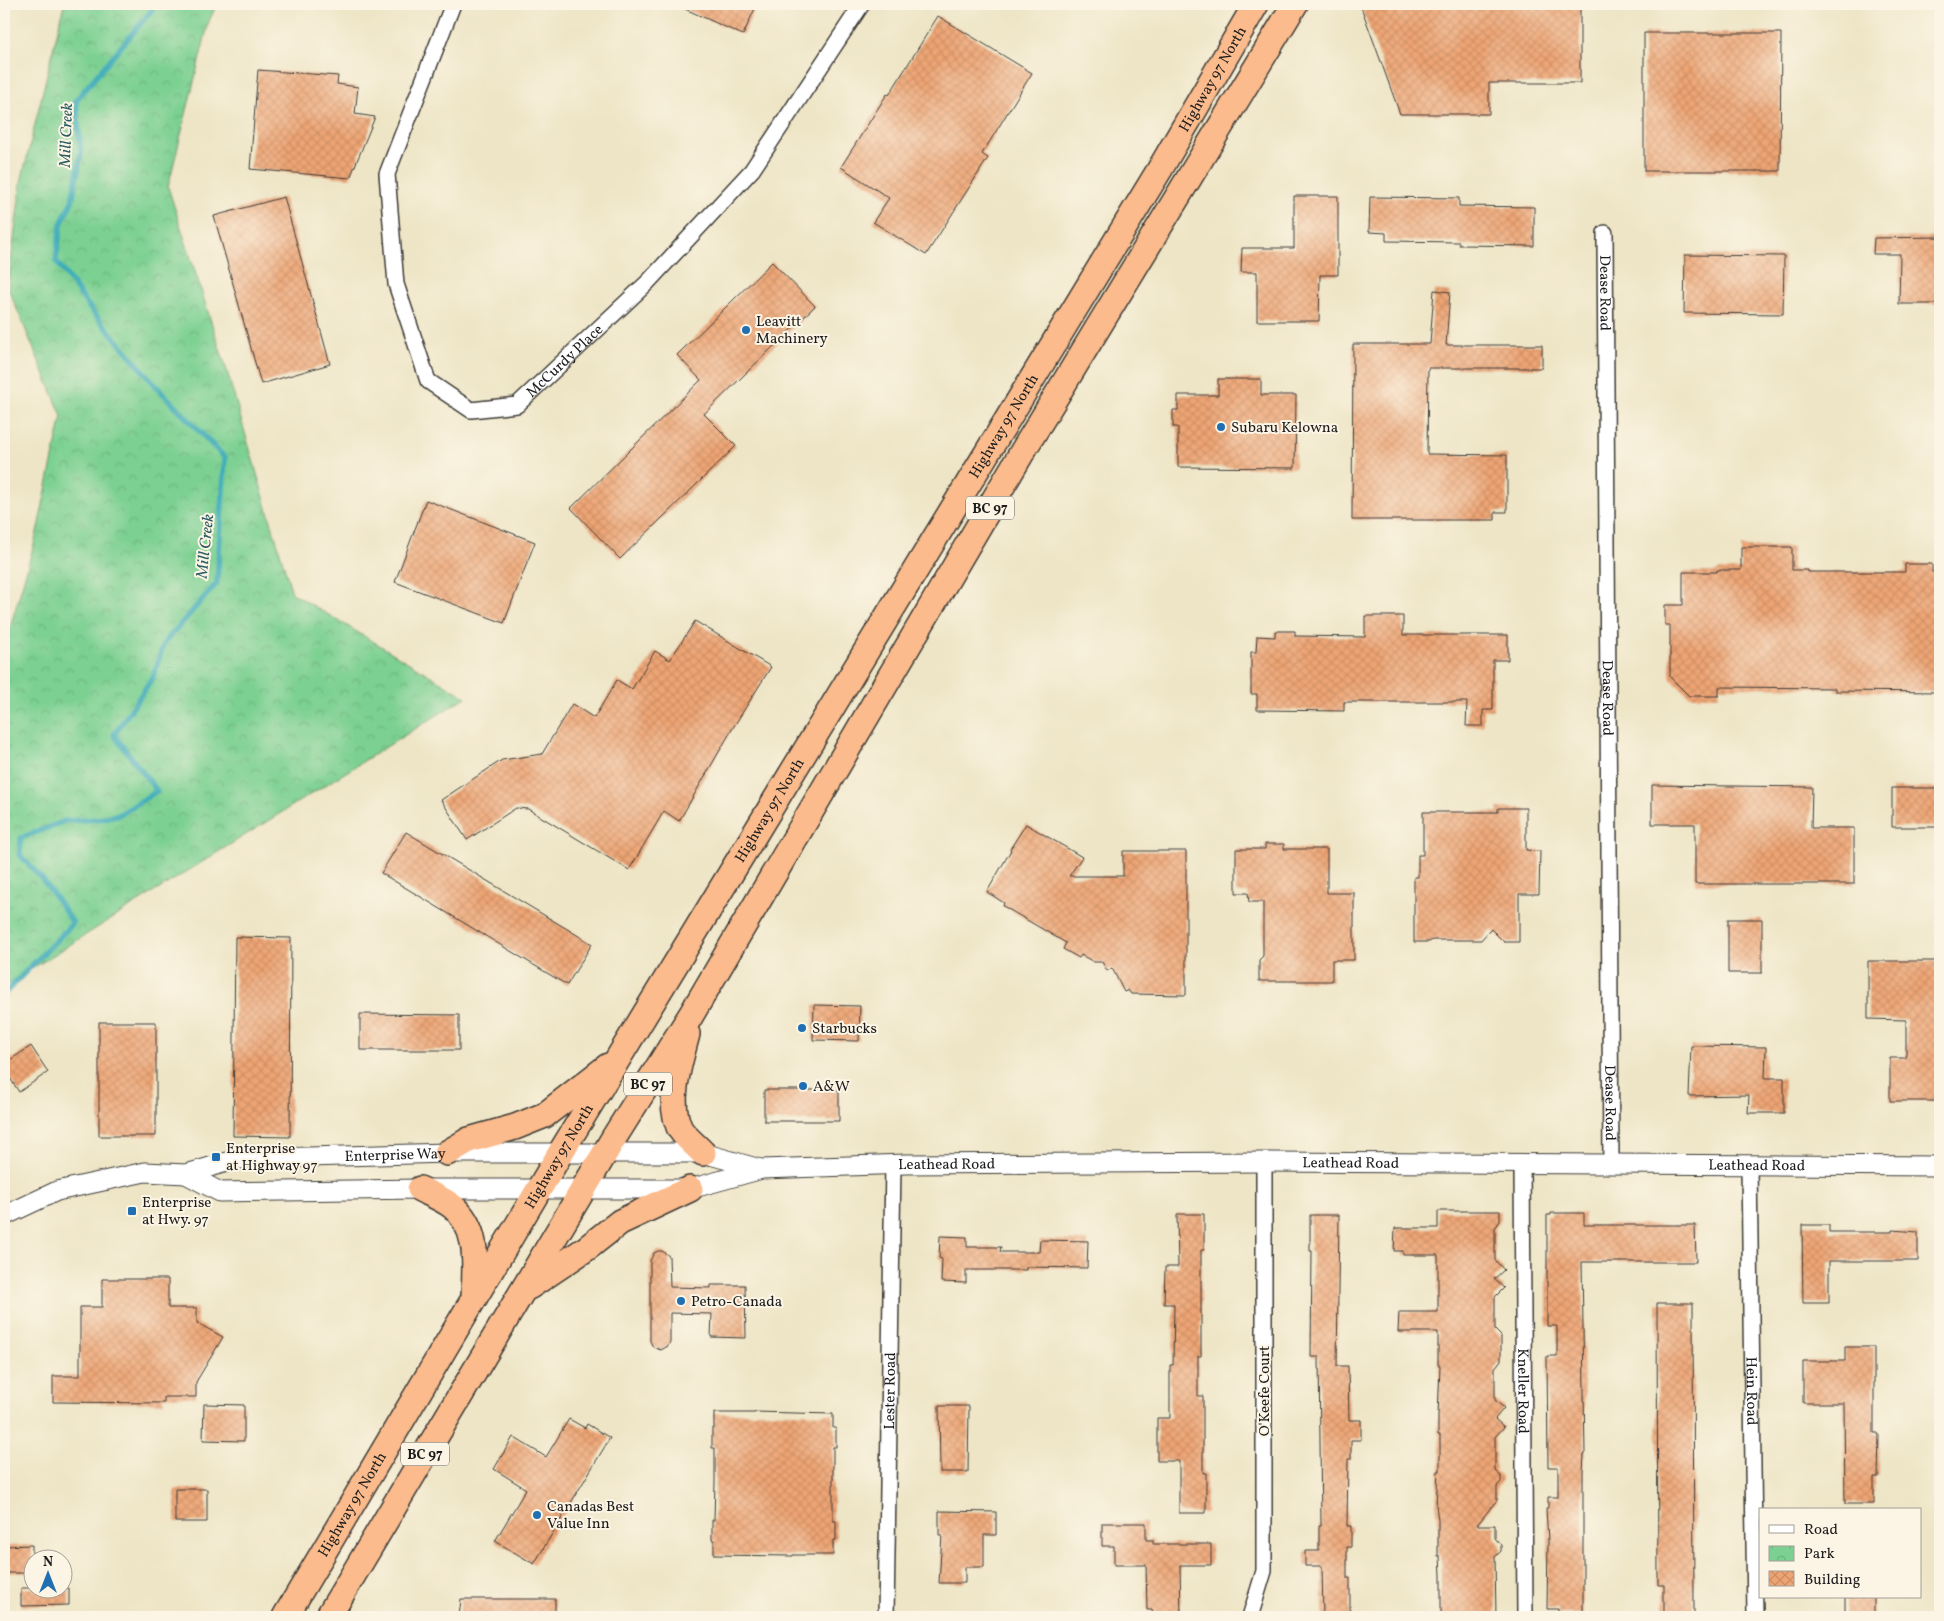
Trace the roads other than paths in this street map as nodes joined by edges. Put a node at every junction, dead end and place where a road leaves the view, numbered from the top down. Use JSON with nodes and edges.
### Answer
{"nodes":[{"id":1,"x":453,"y":4,"type":"edge"},
{"id":2,"x":862,"y":4,"type":"edge"},
{"id":3,"x":1256,"y":4,"type":"edge"},
{"id":4,"x":1295,"y":4,"type":"edge"},
{"id":5,"x":1605,"y":233,"type":"dead end"},
{"id":6,"x":691,"y":1015,"type":"junction"},
{"id":7,"x":621,"y":1054,"type":"junction"},
{"id":8,"x":561,"y":1152,"type":"junction"},
{"id":9,"x":447,"y":1153,"type":"junction"},
{"id":10,"x":703,"y":1153,"type":"junction"},
{"id":11,"x":606,"y":1154,"type":"junction"},
{"id":12,"x":1264,"y":1162,"type":"junction"},
{"id":13,"x":1522,"y":1163,"type":"junction"},
{"id":14,"x":1611,"y":1164,"type":"junction"},
{"id":15,"x":893,"y":1165,"type":"junction"},
{"id":16,"x":1750,"y":1165,"type":"junction"},
{"id":17,"x":1940,"y":1166,"type":"edge"},
{"id":18,"x":762,"y":1169,"type":"junction"},
{"id":19,"x":186,"y":1174,"type":"junction"},
{"id":20,"x":420,"y":1189,"type":"junction"},
{"id":21,"x":540,"y":1189,"type":"junction"},
{"id":22,"x":584,"y":1189,"type":"junction"},
{"id":23,"x":690,"y":1189,"type":"junction"},
{"id":24,"x":4,"y":1216,"type":"edge"},
{"id":25,"x":523,"y":1291,"type":"junction"},
{"id":26,"x":474,"y":1300,"type":"junction"},
{"id":27,"x":285,"y":1617,"type":"edge"},
{"id":28,"x":328,"y":1617,"type":"edge"},
{"id":29,"x":886,"y":1617,"type":"edge"},
{"id":30,"x":1250,"y":1617,"type":"edge"},
{"id":31,"x":1524,"y":1617,"type":"edge"},
{"id":32,"x":1755,"y":1617,"type":"edge"}],
"edges":[{"from":1,"to":2,"type":"street","name":"McCurdy Place"},
{"from":3,"to":7,"type":"highway","name":"Highway 97 North","number":"BC 97"},
{"from":4,"to":6,"type":"highway","name":"Highway 97 North","number":"BC 97"},
{"from":5,"to":14,"type":"street","name":"Dease Road"},
{"from":6,"to":10,"type":"highway"},
{"from":6,"to":11,"type":"highway","name":"Highway 97 North","number":"BC 97"},
{"from":7,"to":8,"type":"highway","name":"Highway 97 North","number":"BC 97"},
{"from":7,"to":9,"type":"highway"},
{"from":8,"to":9,"type":"street","name":"Enterprise Way"},
{"from":8,"to":11,"type":"street","name":"Enterprise Way"},
{"from":8,"to":21,"type":"highway","name":"Highway 97 North","number":"BC 97"},
{"from":9,"to":19,"type":"street","name":"Enterprise Way"},
{"from":10,"to":11,"type":"street","name":"Leathead Road"},
{"from":10,"to":18,"type":"street","name":"Leathead Road"},
{"from":11,"to":22,"type":"highway","name":"Highway 97 North","number":"BC 97"},
{"from":12,"to":13,"type":"street","name":"Leathead Road"},
{"from":12,"to":15,"type":"street","name":"Leathead Road"},
{"from":12,"to":30,"type":"street","name":"O'Keefe Court"},
{"from":13,"to":14,"type":"street","name":"Leathead Road"},
{"from":13,"to":31,"type":"street","name":"Kneller Road"},
{"from":14,"to":16,"type":"street","name":"Leathead Road"},
{"from":15,"to":18,"type":"street","name":"Leathead Road"},
{"from":15,"to":29,"type":"street","name":"Lester Road"},
{"from":16,"to":17,"type":"street","name":"Leathead Road"},
{"from":16,"to":32,"type":"street","name":"Hein Road"},
{"from":18,"to":23,"type":"street","name":"Leathead Road"},
{"from":19,"to":20,"type":"street","name":"Enterprise Way"},
{"from":19,"to":24,"type":"street","name":"Enterprise Way"},
{"from":20,"to":21,"type":"street","name":"Enterprise Way"},
{"from":20,"to":26,"type":"highway"},
{"from":21,"to":22,"type":"street","name":"Leathead Road"},
{"from":21,"to":26,"type":"highway","name":"Highway 97 North","number":"BC 97"},
{"from":22,"to":23,"type":"street","name":"Leathead Road"},
{"from":22,"to":25,"type":"highway","name":"Highway 97 North","number":"BC 97"},
{"from":23,"to":25,"type":"highway"},
{"from":25,"to":28,"type":"highway","name":"Highway 97 North","number":"BC 97"},
{"from":26,"to":27,"type":"highway","name":"Highway 97 North","number":"BC 97"}]}
